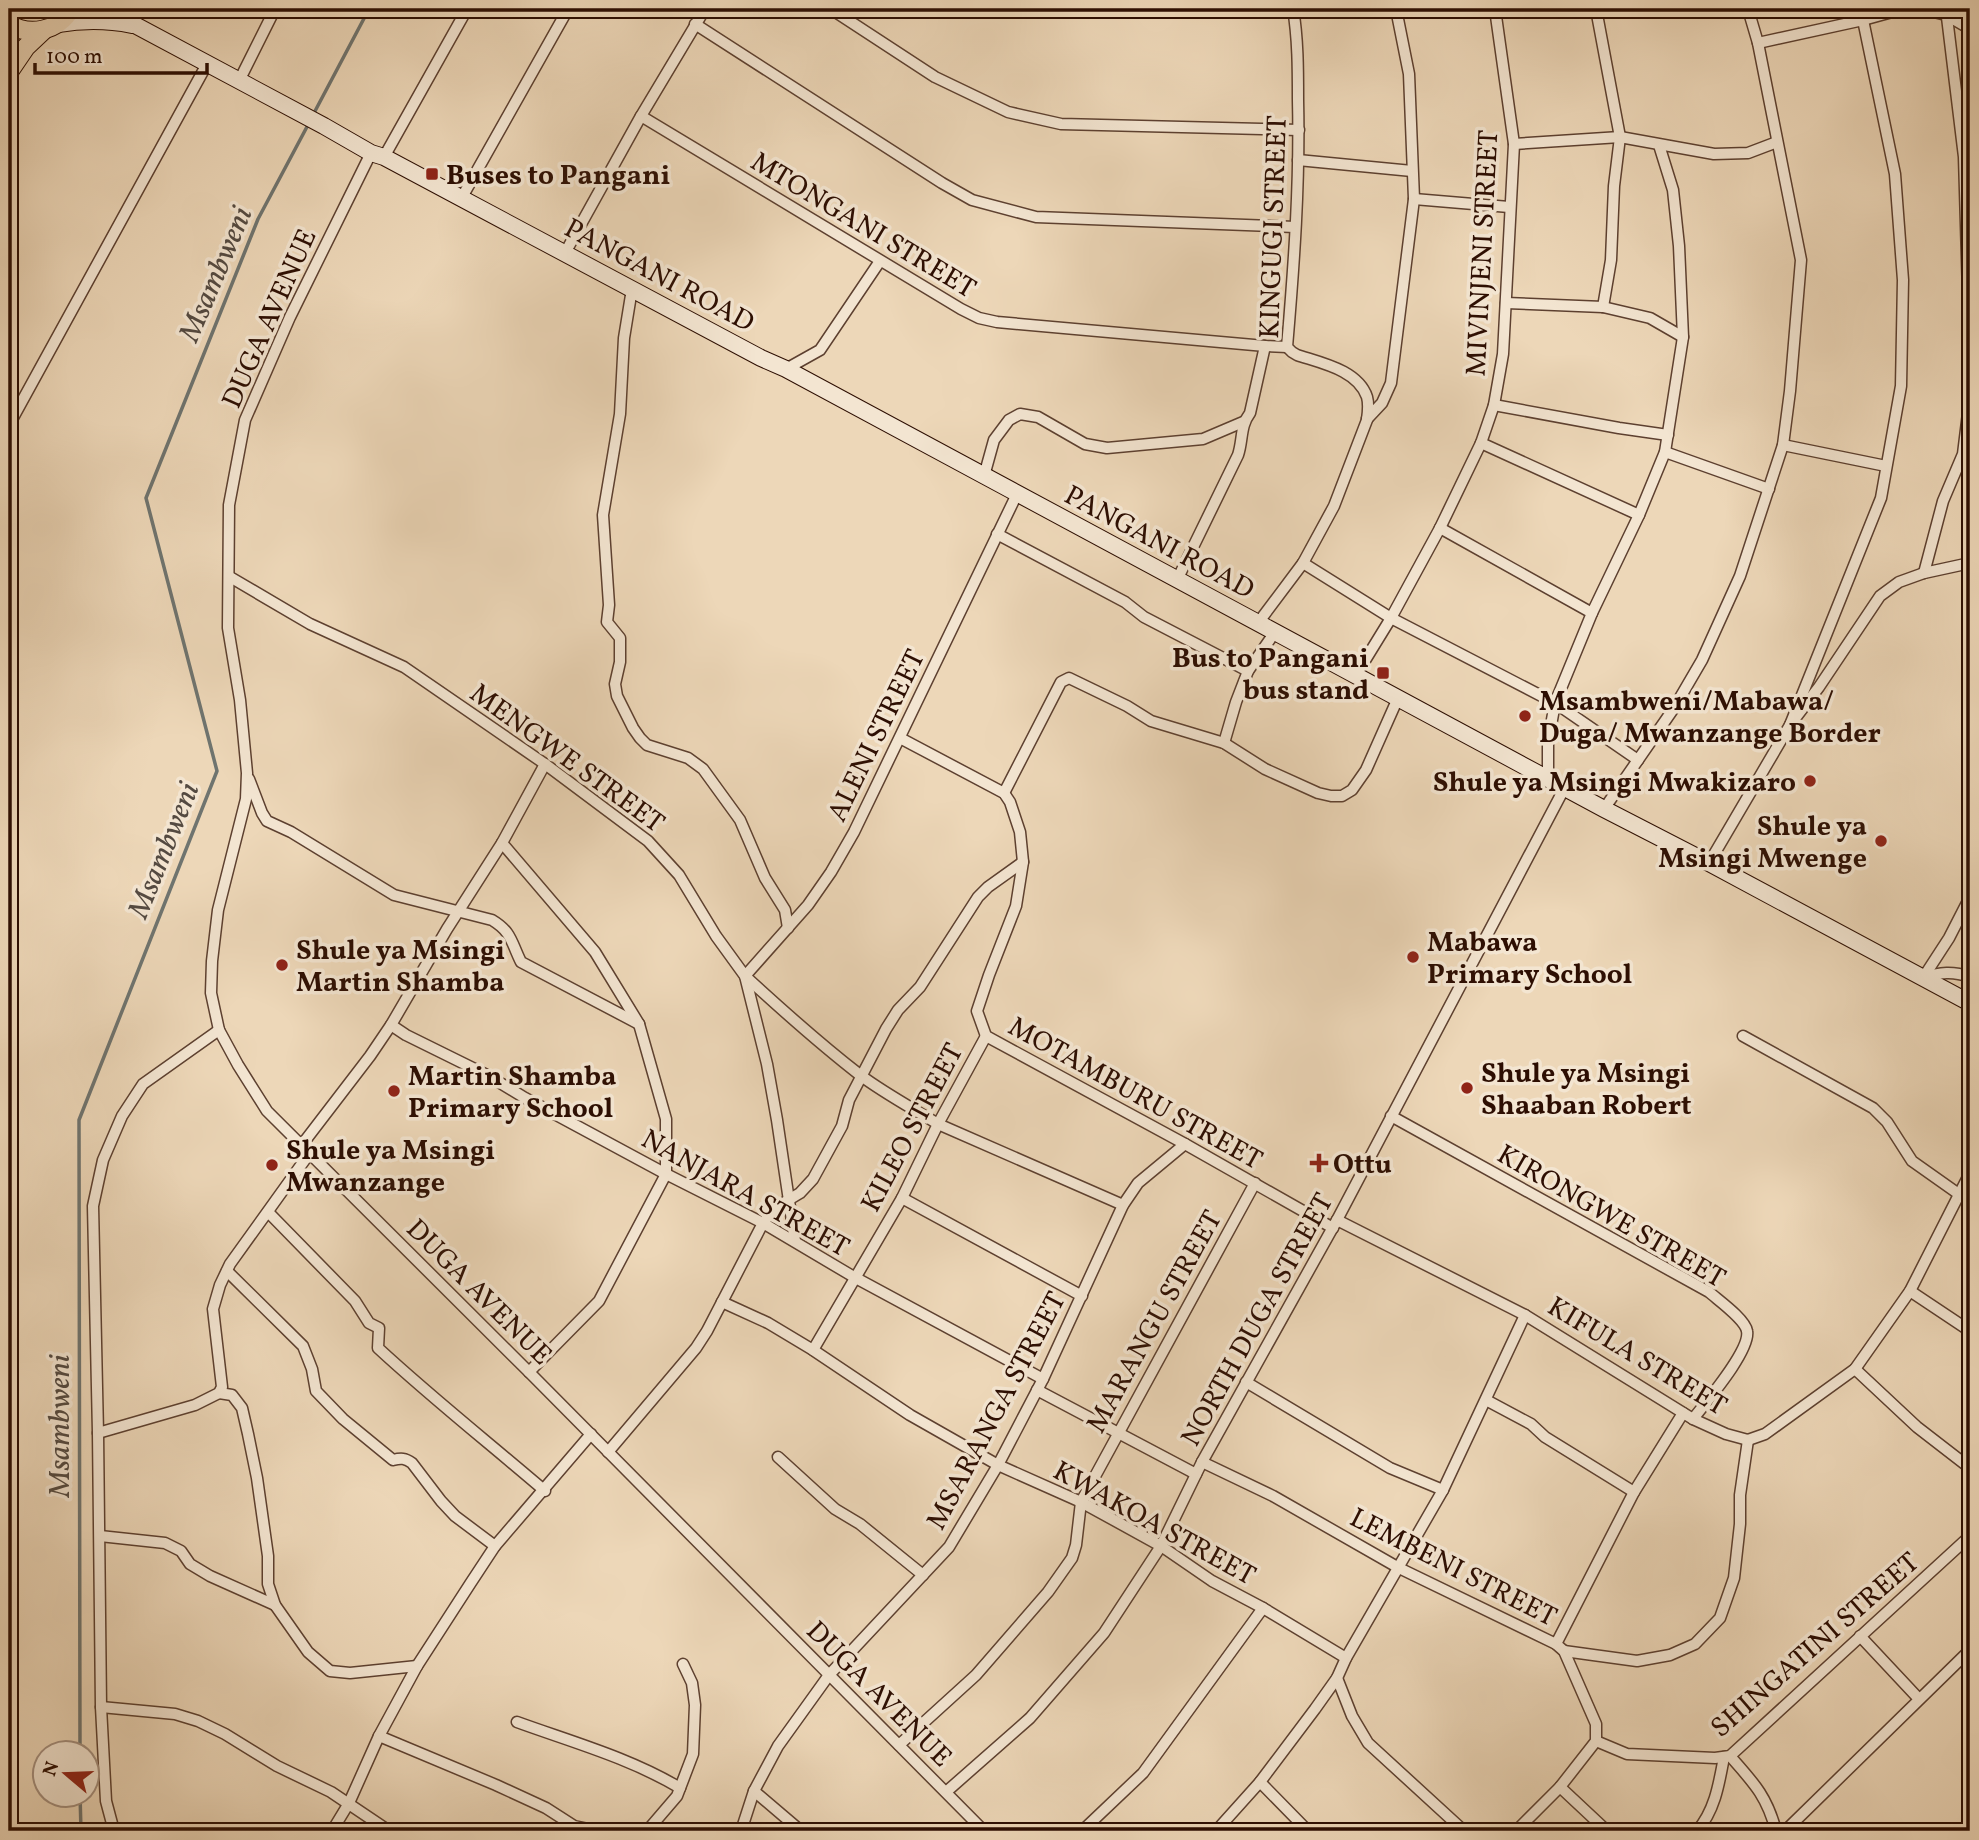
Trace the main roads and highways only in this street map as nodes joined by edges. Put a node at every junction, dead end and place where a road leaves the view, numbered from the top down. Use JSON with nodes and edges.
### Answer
{"nodes":[{"id":1,"x":71,"y":9,"type":"edge"},
{"id":2,"x":115,"y":9,"type":"edge"},
{"id":3,"x":9,"y":24,"type":"edge"},
{"id":4,"x":135,"y":25,"type":"junction"},
{"id":5,"x":51,"y":27,"type":"junction"},
{"id":6,"x":9,"y":72,"type":"edge"},
{"id":7,"x":1970,"y":1003,"type":"edge"}],
"edges":[{"from":1,"to":5,"type":"main road"},
{"from":2,"to":4,"type":"main road"},
{"from":3,"to":5,"type":"main road"},
{"from":4,"to":5,"type":"main road"},
{"from":4,"to":7,"type":"main road","name":"PANGANI ROAD"},
{"from":5,"to":6,"type":"main road"}]}
